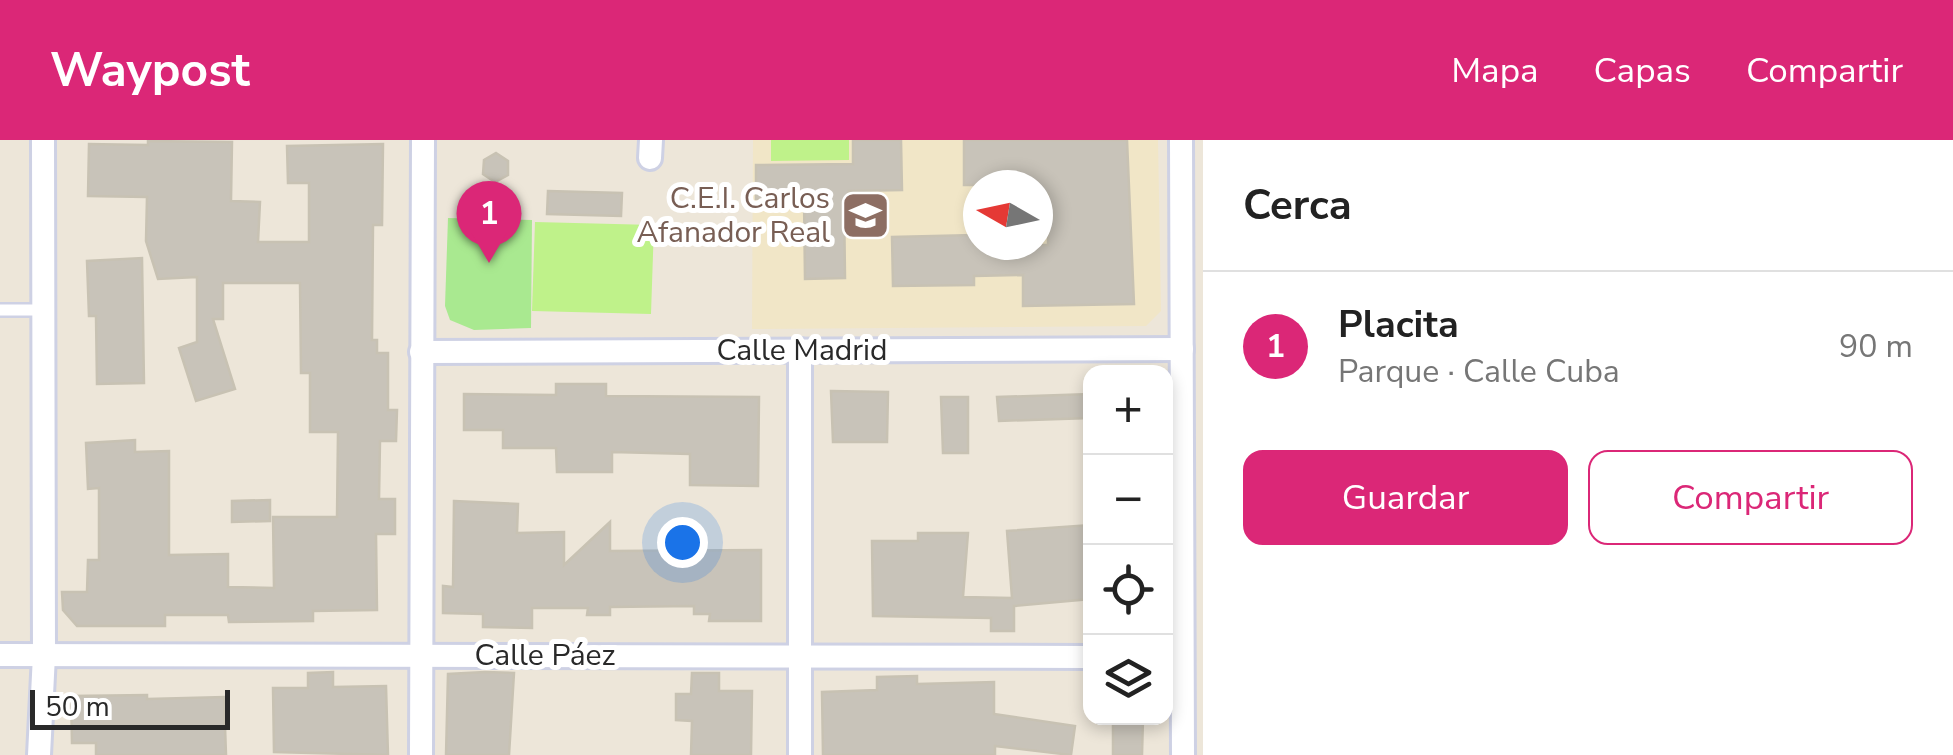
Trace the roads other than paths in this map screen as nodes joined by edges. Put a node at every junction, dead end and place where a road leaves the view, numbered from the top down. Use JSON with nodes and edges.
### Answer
{"nodes":[{"id":1,"x":43,"y":140,"type":"edge"},
{"id":2,"x":423,"y":140,"type":"edge"},
{"id":3,"x":1181,"y":140,"type":"edge"},
{"id":4,"x":0,"y":310,"type":"edge"},
{"id":5,"x":43,"y":310,"type":"junction"},
{"id":6,"x":1182,"y":349,"type":"junction"},
{"id":7,"x":800,"y":350,"type":"junction"},
{"id":8,"x":421,"y":352,"type":"junction"},
{"id":9,"x":1193,"y":524,"type":"edge"},
{"id":10,"x":420,"y":655,"type":"junction"},
{"id":11,"x":800,"y":655,"type":"junction"},
{"id":12,"x":0,"y":656,"type":"edge"},
{"id":13,"x":44,"y":656,"type":"junction"},
{"id":14,"x":1083,"y":657,"type":"edge"},
{"id":15,"x":1174,"y":658,"type":"edge"},
{"id":16,"x":40,"y":755,"type":"edge"},
{"id":17,"x":421,"y":755,"type":"edge"},
{"id":18,"x":800,"y":755,"type":"edge"},
{"id":19,"x":1183,"y":755,"type":"edge"}],
"edges":[{"from":1,"to":5,"type":"street"},
{"from":2,"to":8,"type":"street"},
{"from":3,"to":6,"type":"street"},
{"from":4,"to":5,"type":"lane"},
{"from":5,"to":13,"type":"street"},
{"from":6,"to":7,"type":"street","name":"Calle Madrid"},
{"from":6,"to":9,"type":"street"},
{"from":7,"to":8,"type":"street","name":"Calle Madrid"},
{"from":7,"to":11,"type":"street"},
{"from":8,"to":10,"type":"street"},
{"from":9,"to":15,"type":"street"},
{"from":10,"to":11,"type":"street","name":"Calle Páez"},
{"from":10,"to":13,"type":"street","name":"Calle Páez"},
{"from":10,"to":17,"type":"street"},
{"from":11,"to":14,"type":"street","name":"Calle Páez"},
{"from":11,"to":18,"type":"street"},
{"from":12,"to":13,"type":"street","name":"Calle Páez"},
{"from":13,"to":16,"type":"street"},
{"from":15,"to":19,"type":"street"}]}
